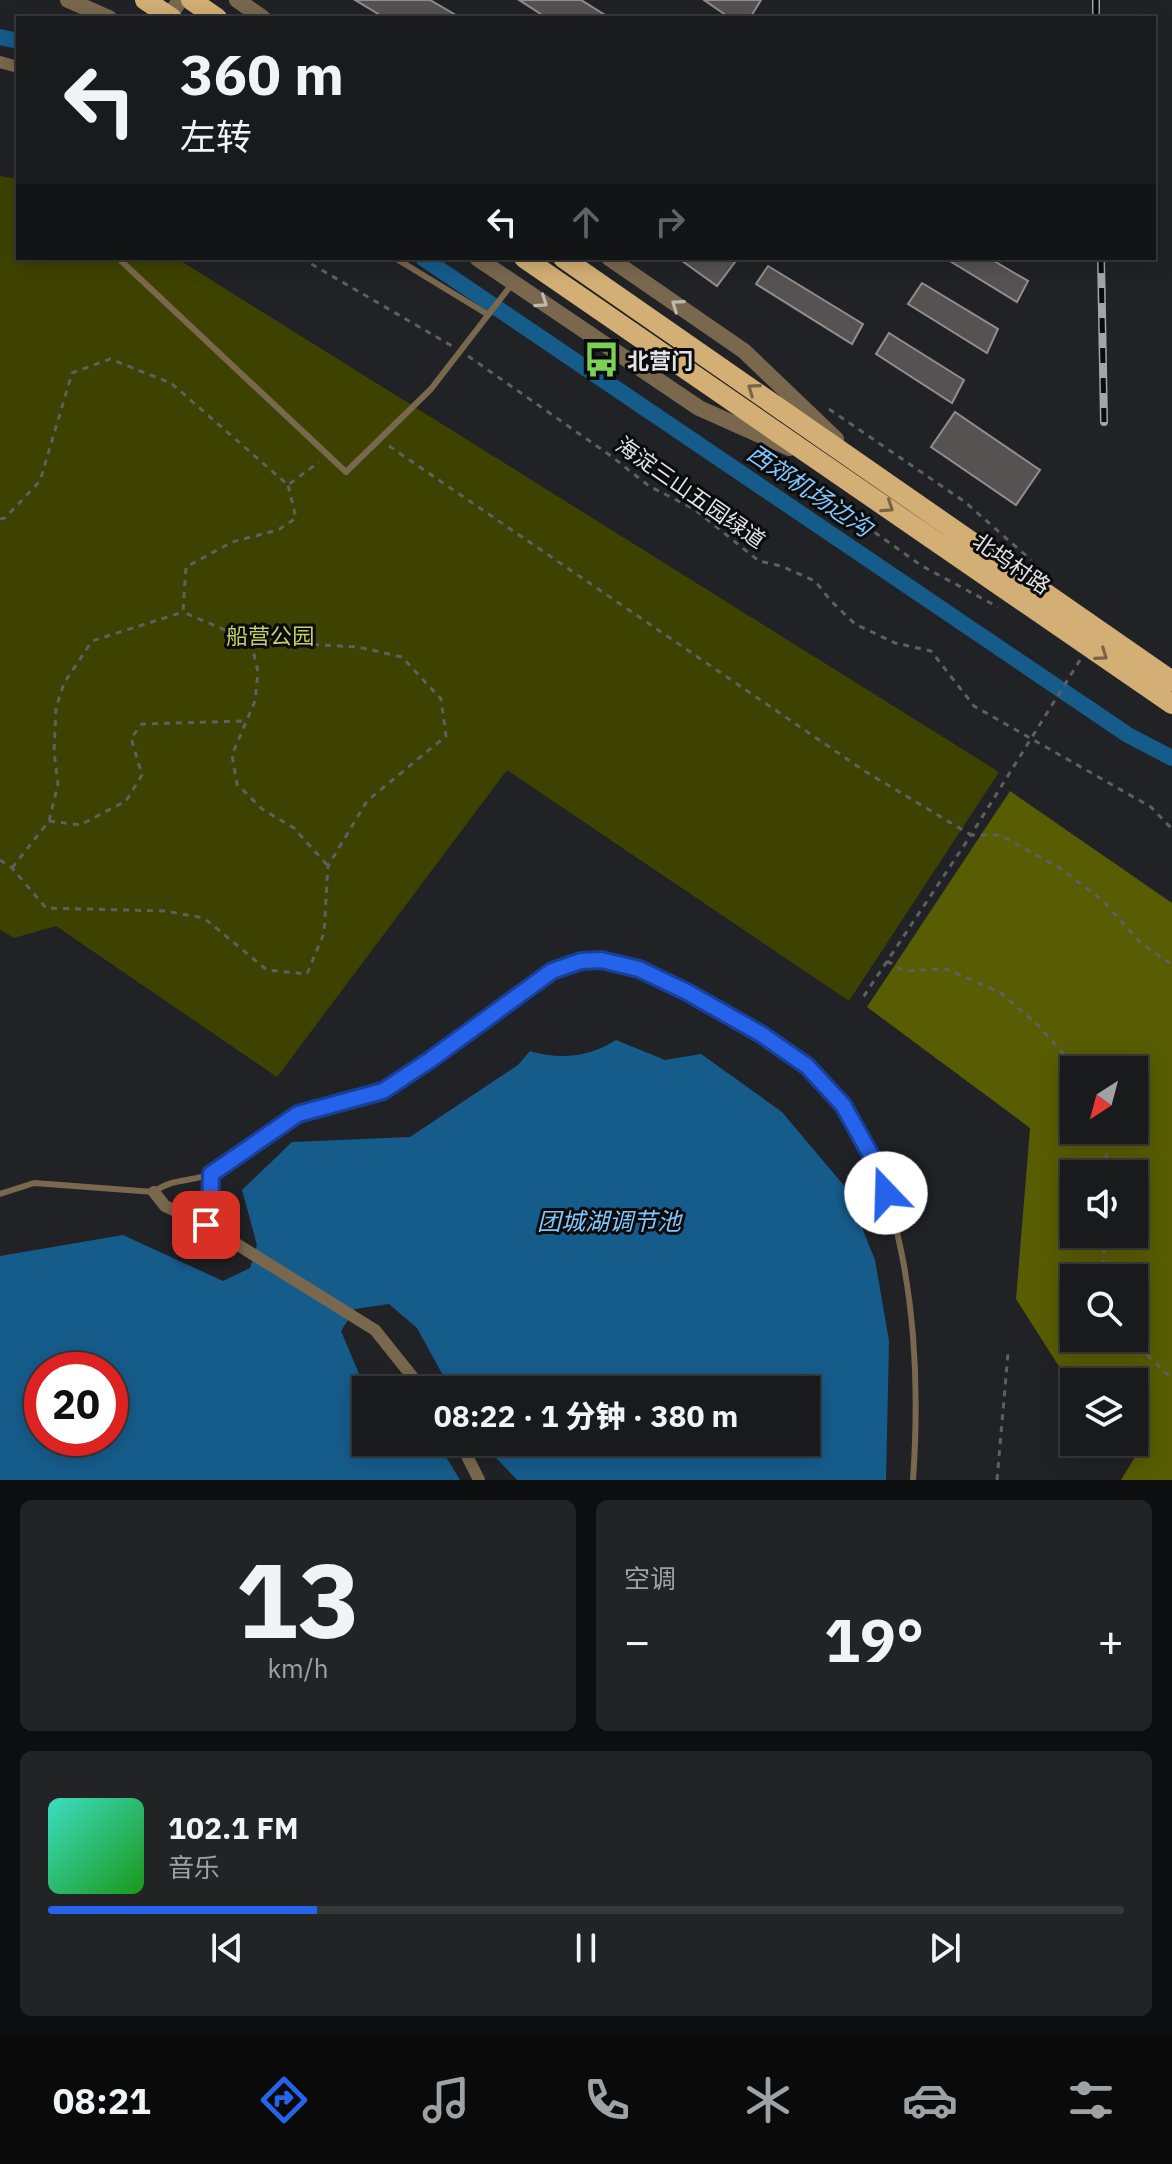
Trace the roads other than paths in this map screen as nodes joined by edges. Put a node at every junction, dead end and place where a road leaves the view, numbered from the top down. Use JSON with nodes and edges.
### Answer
{"nodes":[{"id":1,"x":68,"y":0,"type":"edge"},
{"id":2,"x":145,"y":0,"type":"edge"},
{"id":3,"x":237,"y":0,"type":"edge"},
{"id":4,"x":104,"y":16,"type":"edge"},
{"id":5,"x":167,"y":16,"type":"edge"},
{"id":6,"x":260,"y":16,"type":"edge"},
{"id":7,"x":120,"y":260,"type":"edge"},
{"id":8,"x":398,"y":260,"type":"edge"},
{"id":9,"x":480,"y":260,"type":"edge"},
{"id":10,"x":527,"y":260,"type":"edge"},
{"id":11,"x":566,"y":260,"type":"edge"},
{"id":12,"x":612,"y":260,"type":"edge"},
{"id":13,"x":513,"y":282,"type":"junction"},
{"id":14,"x":488,"y":313,"type":"junction"},
{"id":15,"x":863,"y":465,"type":"junction"},
{"id":16,"x":819,"y":472,"type":"junction"},
{"id":17,"x":1172,"y":681,"type":"edge"},
{"id":18,"x":1172,"y":704,"type":"edge"},
{"id":19,"x":211,"y":1174,"type":"junction"},
{"id":20,"x":154,"y":1192,"type":"junction"},
{"id":21,"x":0,"y":1194,"type":"edge"},
{"id":22,"x":206,"y":1225,"type":"junction"},
{"id":23,"x":412,"y":1376,"type":"edge"},
{"id":24,"x":467,"y":1456,"type":"edge"},
{"id":25,"x":479,"y":1480,"type":"edge"},
{"id":26,"x":913,"y":1480,"type":"edge"}],
"edges":[{"from":1,"to":4,"type":"street"},
{"from":2,"to":5,"type":"main road"},
{"from":3,"to":6,"type":"street"},
{"from":7,"to":14,"type":"lane"},
{"from":8,"to":14,"type":"lane"},
{"from":9,"to":13,"type":"street","name":"北坞村路"},
{"from":10,"to":16,"type":"main road","name":"北坞村路"},
{"from":15,"to":11,"type":"main road","name":"北坞村路","one_way":true},
{"from":15,"to":12,"type":"street","name":"北坞村路","one_way":true},
{"from":13,"to":14,"type":"lane"},
{"from":13,"to":16,"type":"street","name":"北坞村路","one_way":true},
{"from":15,"to":17,"type":"main road","name":"北坞村路"},
{"from":16,"to":18,"type":"main road","name":"北坞村路","one_way":true},
{"from":19,"to":20,"type":"lane"},
{"from":19,"to":22,"type":"street"},
{"from":19,"to":26,"type":"lane"},
{"from":20,"to":21,"type":"lane"},
{"from":20,"to":22,"type":"street"},
{"from":22,"to":23,"type":"street"},
{"from":24,"to":25,"type":"street"}]}
